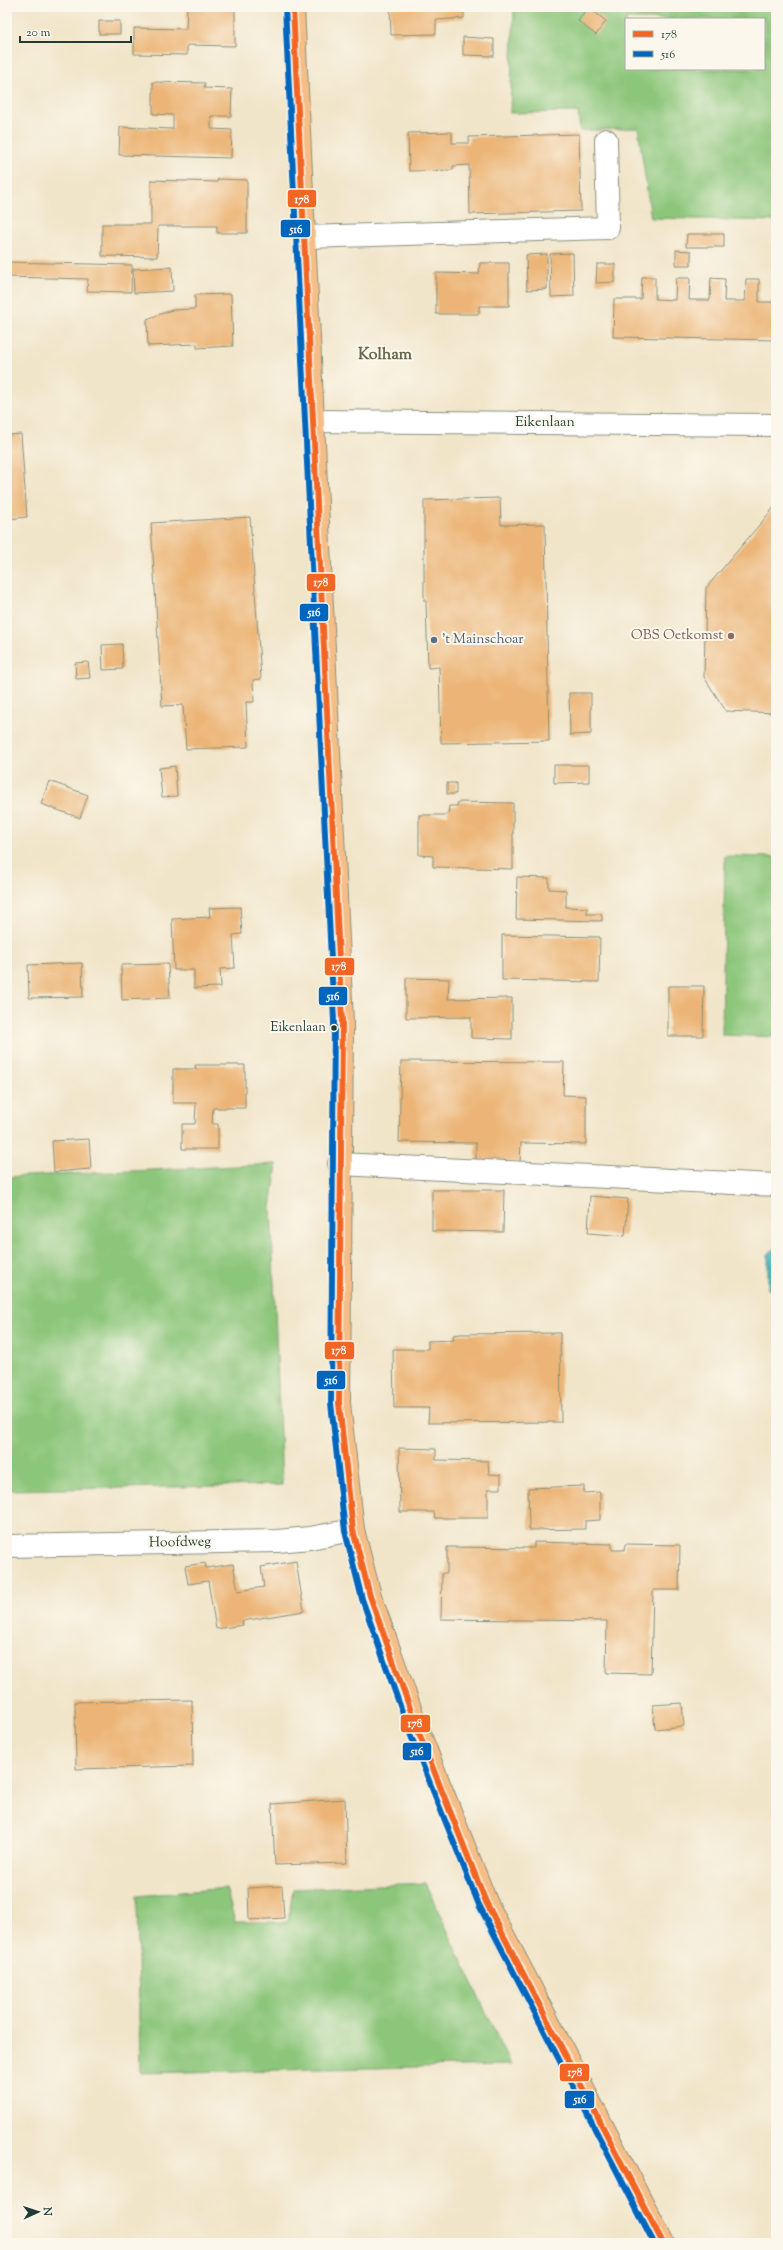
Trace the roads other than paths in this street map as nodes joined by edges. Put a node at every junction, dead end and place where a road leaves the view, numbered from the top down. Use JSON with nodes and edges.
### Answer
{"nodes":[{"id":1,"x":293,"y":7,"type":"edge"},
{"id":2,"x":606,"y":140,"type":"dead end"},
{"id":3,"x":305,"y":237,"type":"junction"},
{"id":4,"x":313,"y":421,"type":"junction"},
{"id":5,"x":776,"y":425,"type":"edge"},
{"id":6,"x":339,"y":1164,"type":"junction"},
{"id":7,"x":776,"y":1185,"type":"edge"},
{"id":8,"x":353,"y":1530,"type":"junction"},
{"id":9,"x":7,"y":1546,"type":"edge"},
{"id":10,"x":663,"y":2243,"type":"edge"}],
"edges":[{"from":1,"to":3,"type":"main road"},
{"from":2,"to":3,"type":"street"},
{"from":3,"to":4,"type":"main road"},
{"from":4,"to":5,"type":"street","name":"Eikenlaan"},
{"from":4,"to":6,"type":"main road"},
{"from":6,"to":7,"type":"street"},
{"from":6,"to":8,"type":"main road"},
{"from":8,"to":9,"type":"street","name":"Hoofdweg"},
{"from":8,"to":10,"type":"main road"}]}
